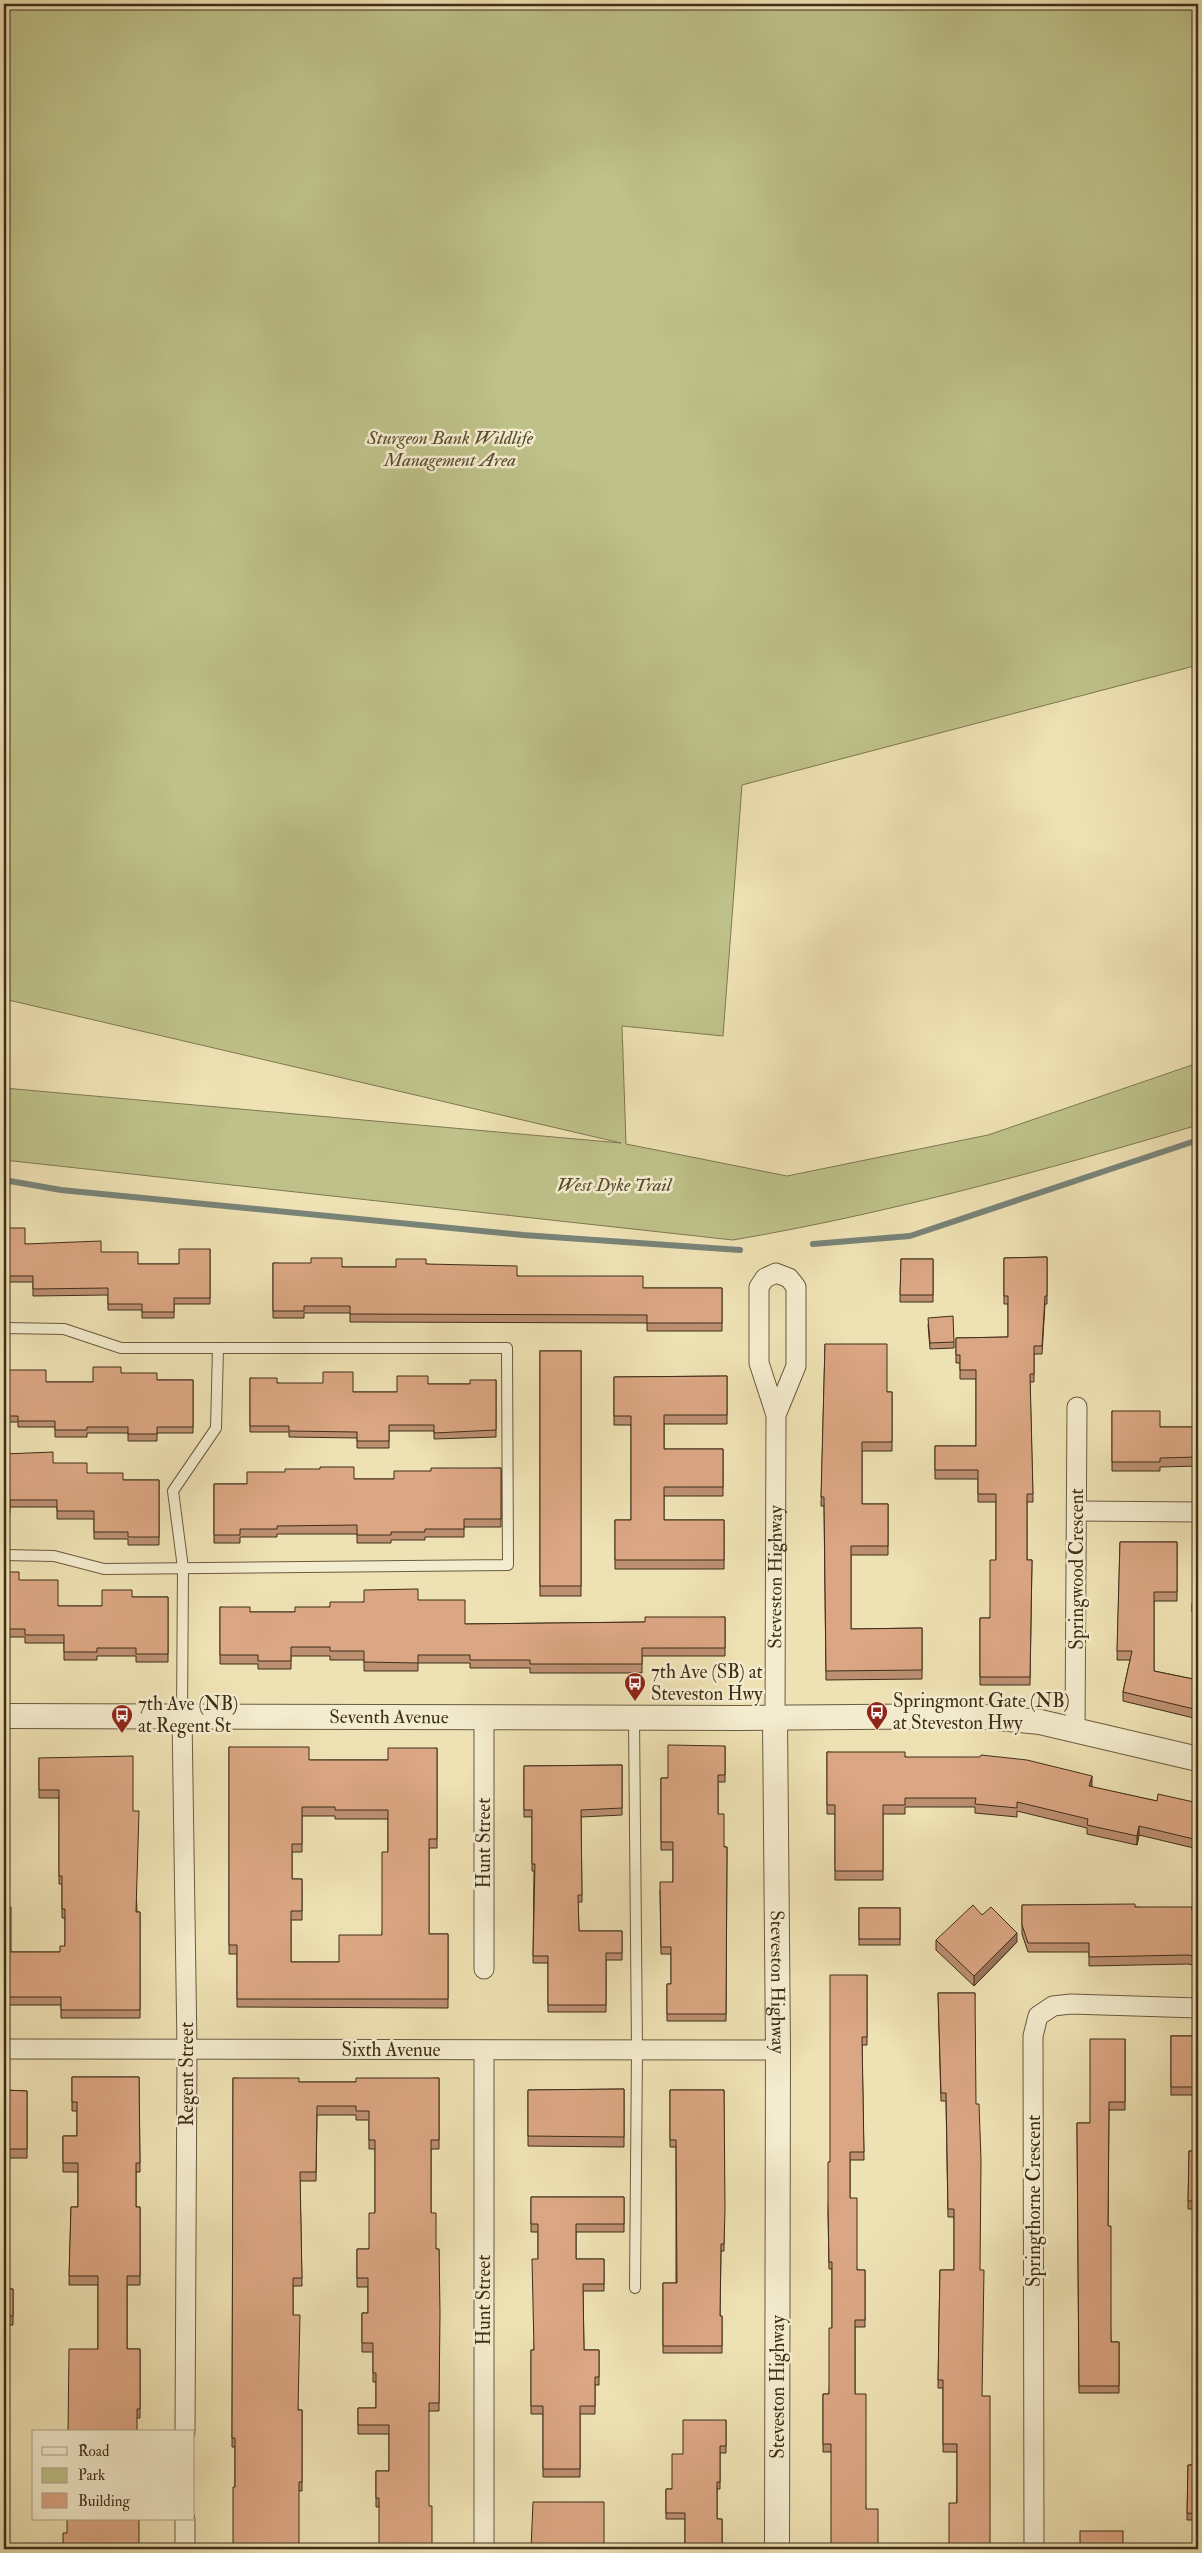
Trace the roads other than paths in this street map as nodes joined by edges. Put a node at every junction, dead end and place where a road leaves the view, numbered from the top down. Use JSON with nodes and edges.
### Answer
{"nodes":[{"id":1,"x":4,"y":1328,"type":"edge"},
{"id":2,"x":218,"y":1348,"type":"junction"},
{"id":3,"x":1077,"y":1407,"type":"dead end"},
{"id":4,"x":776,"y":1415,"type":"junction"},
{"id":5,"x":1078,"y":1511,"type":"junction"},
{"id":6,"x":1198,"y":1512,"type":"edge"},
{"id":7,"x":4,"y":1555,"type":"edge"},
{"id":8,"x":183,"y":1568,"type":"junction"},
{"id":9,"x":4,"y":1716,"type":"edge"},
{"id":10,"x":182,"y":1716,"type":"junction"},
{"id":11,"x":484,"y":1717,"type":"junction"},
{"id":12,"x":634,"y":1718,"type":"junction"},
{"id":13,"x":775,"y":1718,"type":"junction"},
{"id":14,"x":1075,"y":1730,"type":"junction"},
{"id":15,"x":1198,"y":1759,"type":"edge"},
{"id":16,"x":484,"y":1969,"type":"dead end"},
{"id":17,"x":1198,"y":2008,"type":"edge"},
{"id":18,"x":4,"y":2049,"type":"edge"},
{"id":19,"x":188,"y":2049,"type":"junction"},
{"id":20,"x":637,"y":2049,"type":"junction"},
{"id":21,"x":778,"y":2050,"type":"junction"},
{"id":22,"x":484,"y":2051,"type":"junction"},
{"id":23,"x":635,"y":2288,"type":"dead end"},
{"id":24,"x":185,"y":2430,"type":"edge"},
{"id":25,"x":185,"y":2520,"type":"edge"},
{"id":26,"x":185,"y":2549,"type":"edge"},
{"id":27,"x":484,"y":2549,"type":"edge"},
{"id":28,"x":777,"y":2549,"type":"edge"},
{"id":29,"x":1034,"y":2549,"type":"edge"}],
"edges":[{"from":1,"to":2,"type":"lane"},
{"from":2,"to":8,"type":"lane"},
{"from":2,"to":8,"type":"lane"},
{"from":3,"to":5,"type":"street","name":"Springwood Crescent"},
{"from":4,"to":4,"type":"street","name":"Steveston Highway"},
{"from":4,"to":13,"type":"street","name":"Steveston Highway"},
{"from":5,"to":6,"type":"street"},
{"from":5,"to":14,"type":"street","name":"Springwood Crescent"},
{"from":7,"to":8,"type":"lane"},
{"from":8,"to":10,"type":"lane"},
{"from":9,"to":10,"type":"street","name":"Seventh Avenue"},
{"from":10,"to":11,"type":"street","name":"Seventh Avenue"},
{"from":10,"to":19,"type":"street","name":"Regent Street"},
{"from":11,"to":12,"type":"street","name":"Seventh Avenue"},
{"from":11,"to":16,"type":"street","name":"Hunt Street"},
{"from":12,"to":13,"type":"street","name":"Seventh Avenue"},
{"from":12,"to":20,"type":"lane"},
{"from":13,"to":14,"type":"street","name":"Seventh Avenue"},
{"from":13,"to":21,"type":"street","name":"Steveston Highway"},
{"from":14,"to":15,"type":"street","name":"Seventh Avenue"},
{"from":17,"to":29,"type":"street","name":"Springthorne Crescent"},
{"from":18,"to":19,"type":"street","name":"Sixth Avenue"},
{"from":19,"to":22,"type":"street","name":"Sixth Avenue"},
{"from":19,"to":24,"type":"street","name":"Regent Street"},
{"from":20,"to":21,"type":"street","name":"Sixth Avenue"},
{"from":20,"to":22,"type":"street","name":"Sixth Avenue"},
{"from":20,"to":23,"type":"lane"},
{"from":21,"to":28,"type":"street","name":"Steveston Highway"},
{"from":22,"to":27,"type":"street","name":"Hunt Street"},
{"from":25,"to":26,"type":"street"}]}
